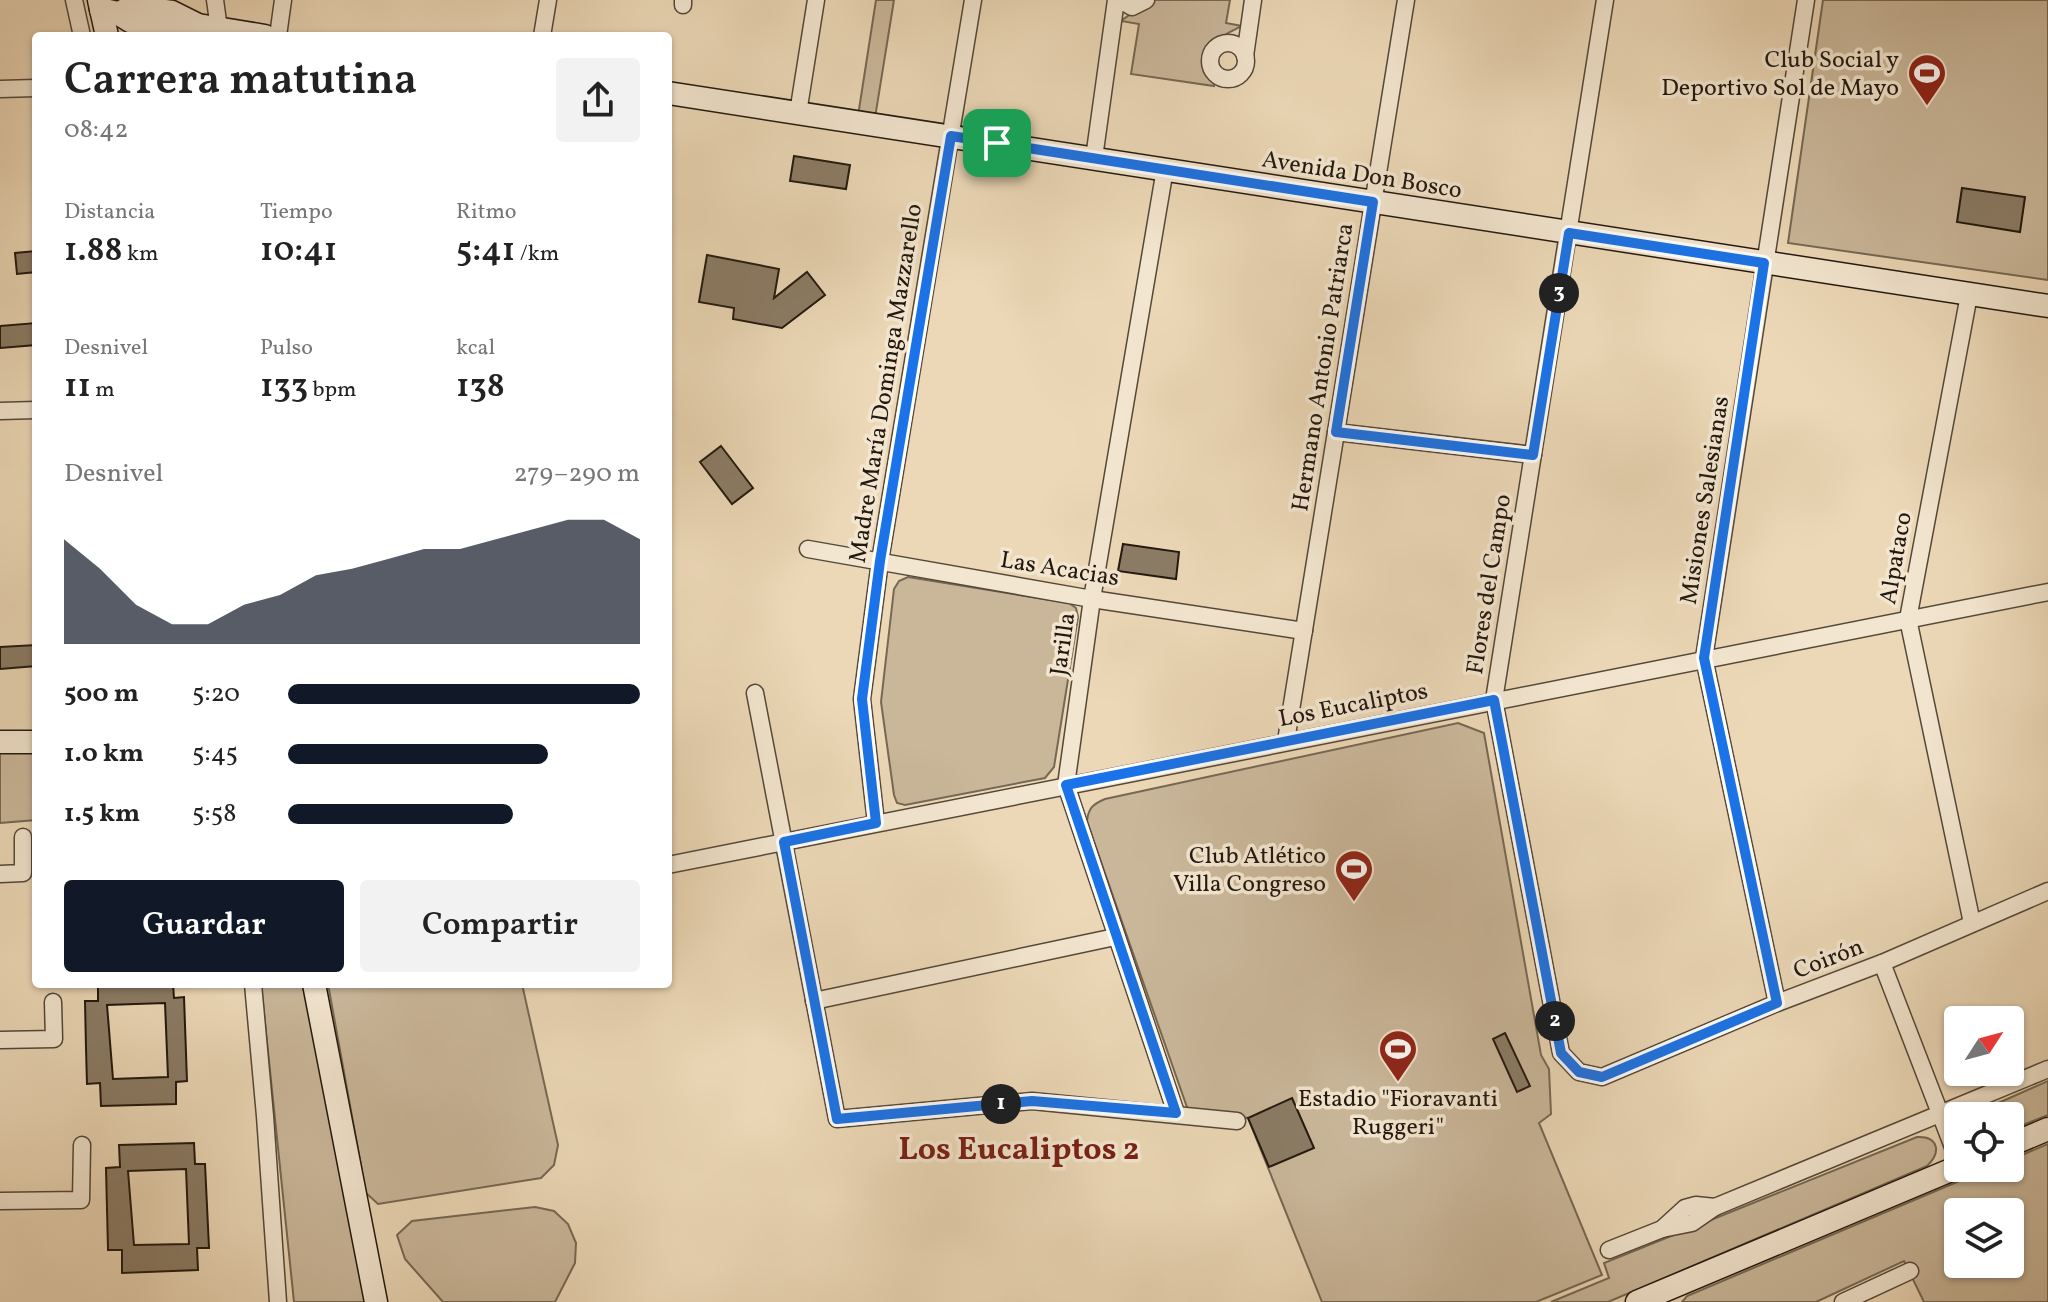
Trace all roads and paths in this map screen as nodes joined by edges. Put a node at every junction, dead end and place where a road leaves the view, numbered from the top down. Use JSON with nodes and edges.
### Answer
{"nodes":[{"id":1,"x":74,"y":0,"type":"edge"},
{"id":2,"x":215,"y":0,"type":"edge"},
{"id":3,"x":283,"y":0,"type":"edge"},
{"id":4,"x":548,"y":0,"type":"edge"},
{"id":5,"x":816,"y":0,"type":"edge"},
{"id":6,"x":973,"y":0,"type":"edge"},
{"id":7,"x":1118,"y":0,"type":"edge"},
{"id":8,"x":1146,"y":0,"type":"edge"},
{"id":9,"x":1253,"y":0,"type":"edge"},
{"id":10,"x":1406,"y":0,"type":"edge"},
{"id":11,"x":1605,"y":0,"type":"edge"},
{"id":12,"x":1806,"y":0,"type":"edge"},
{"id":13,"x":109,"y":6,"type":"edge"},
{"id":14,"x":213,"y":30,"type":"edge"},
{"id":15,"x":81,"y":32,"type":"edge"},
{"id":16,"x":107,"y":32,"type":"edge"},
{"id":17,"x":123,"y":32,"type":"edge"},
{"id":18,"x":279,"y":32,"type":"edge"},
{"id":19,"x":543,"y":32,"type":"edge"},
{"id":20,"x":1245,"y":56,"type":"dead end"},
{"id":21,"x":32,"y":88,"type":"edge"},
{"id":22,"x":0,"y":89,"type":"edge"},
{"id":23,"x":672,"y":94,"type":"edge"},
{"id":24,"x":798,"y":113,"type":"junction"},
{"id":25,"x":951,"y":136,"type":"junction"},
{"id":26,"x":1094,"y":158,"type":"junction"},
{"id":27,"x":1165,"y":169,"type":"junction"},
{"id":28,"x":1373,"y":202,"type":"junction"},
{"id":29,"x":1569,"y":233,"type":"junction"},
{"id":30,"x":1764,"y":263,"type":"junction"},
{"id":31,"x":1969,"y":295,"type":"junction"},
{"id":32,"x":2048,"y":306,"type":"edge"},
{"id":33,"x":32,"y":410,"type":"edge"},
{"id":34,"x":0,"y":411,"type":"edge"},
{"id":35,"x":1336,"y":432,"type":"junction"},
{"id":36,"x":1533,"y":455,"type":"junction"},
{"id":37,"x":808,"y":549,"type":"dead end"},
{"id":38,"x":880,"y":561,"type":"junction"},
{"id":39,"x":2048,"y":592,"type":"edge"},
{"id":40,"x":1092,"y":599,"type":"junction"},
{"id":41,"x":1908,"y":619,"type":"junction"},
{"id":42,"x":1304,"y":631,"type":"junction"},
{"id":43,"x":1704,"y":658,"type":"junction"},
{"id":44,"x":755,"y":693,"type":"dead end"},
{"id":45,"x":1494,"y":700,"type":"junction"},
{"id":46,"x":1286,"y":741,"type":"junction"},
{"id":47,"x":0,"y":742,"type":"edge"},
{"id":48,"x":32,"y":742,"type":"edge"},
{"id":49,"x":1066,"y":785,"type":"junction"},
{"id":50,"x":876,"y":823,"type":"junction"},
{"id":51,"x":23,"y":837,"type":"dead end"},
{"id":52,"x":784,"y":842,"type":"junction"},
{"id":53,"x":672,"y":864,"type":"edge"},
{"id":54,"x":0,"y":874,"type":"edge"},
{"id":55,"x":2048,"y":891,"type":"edge"},
{"id":56,"x":1972,"y":923,"type":"junction"},
{"id":57,"x":1115,"y":937,"type":"junction"},
{"id":58,"x":1882,"y":963,"type":"junction"},
{"id":59,"x":253,"y":988,"type":"edge"},
{"id":60,"x":315,"y":988,"type":"edge"},
{"id":61,"x":814,"y":1001,"type":"junction"},
{"id":62,"x":53,"y":1002,"type":"dead end"},
{"id":63,"x":1777,"y":1003,"type":"junction"},
{"id":64,"x":0,"y":1040,"type":"edge"},
{"id":65,"x":2048,"y":1069,"type":"edge"},
{"id":66,"x":1579,"y":1072,"type":"joint"},
{"id":67,"x":1176,"y":1113,"type":"junction"},
{"id":68,"x":1941,"y":1115,"type":"junction"},
{"id":69,"x":1237,"y":1121,"type":"dead end"},
{"id":70,"x":1944,"y":1123,"type":"edge"},
{"id":71,"x":2048,"y":1129,"type":"edge"},
{"id":72,"x":2024,"y":1139,"type":"edge"},
{"id":73,"x":82,"y":1145,"type":"dead end"},
{"id":74,"x":1944,"y":1173,"type":"edge"},
{"id":75,"x":0,"y":1201,"type":"edge"},
{"id":76,"x":1609,"y":1250,"type":"dead end"},
{"id":77,"x":1910,"y":1271,"type":"dead end"},
{"id":78,"x":1649,"y":1300,"type":"edge"},
{"id":79,"x":278,"y":1302,"type":"edge"},
{"id":80,"x":376,"y":1302,"type":"edge"},
{"id":81,"x":1843,"y":1302,"type":"edge"}],
"edges":[{"from":1,"to":15,"type":"street"},
{"from":2,"to":14,"type":"street"},
{"from":3,"to":18,"type":"street"},
{"from":4,"to":19,"type":"street"},
{"from":5,"to":24,"type":"street"},
{"from":6,"to":25,"type":"street","name":"Madre María Dominga Mazzarello"},
{"from":7,"to":8,"type":"street"},
{"from":7,"to":26,"type":"street"},
{"from":9,"to":20,"type":"street"},
{"from":10,"to":28,"type":"street","name":"Hermano Antonio Patriarca"},
{"from":11,"to":29,"type":"street","name":"Flores del Campo"},
{"from":12,"to":30,"type":"street","name":"Misiones Salesianas"},
{"from":13,"to":14,"type":"main road"},
{"from":13,"to":16,"type":"main road"},
{"from":13,"to":17,"type":"main road"},
{"from":21,"to":22,"type":"street"},
{"from":23,"to":24,"type":"main road","name":"Avenida Don Bosco"},
{"from":24,"to":25,"type":"main road","name":"Avenida Don Bosco"},
{"from":25,"to":26,"type":"main road","name":"Avenida Don Bosco"},
{"from":25,"to":38,"type":"street","name":"Madre María Dominga Mazzarello"},
{"from":26,"to":27,"type":"main road","name":"Avenida Don Bosco"},
{"from":27,"to":28,"type":"main road","name":"Avenida Don Bosco"},
{"from":27,"to":40,"type":"street","name":"Jarilla"},
{"from":28,"to":29,"type":"main road","name":"Avenida Don Bosco"},
{"from":28,"to":35,"type":"street","name":"Hermano Antonio Patriarca"},
{"from":29,"to":30,"type":"main road","name":"Avenida Don Bosco"},
{"from":29,"to":36,"type":"street","name":"Flores del Campo"},
{"from":30,"to":31,"type":"main road","name":"Avenida Don Bosco"},
{"from":30,"to":43,"type":"street","name":"Misiones Salesianas"},
{"from":31,"to":32,"type":"main road","name":"Avenida Don Bosco"},
{"from":31,"to":41,"type":"street","name":"Alpataco"},
{"from":33,"to":34,"type":"street"},
{"from":35,"to":36,"type":"street"},
{"from":35,"to":42,"type":"street","name":"Hermano Antonio Patriarca"},
{"from":36,"to":45,"type":"street","name":"Flores del Campo"},
{"from":37,"to":38,"type":"street","name":"Las Acacias"},
{"from":38,"to":40,"type":"street","name":"Las Acacias"},
{"from":38,"to":50,"type":"street","name":"Madre María Dominga Mazzarello"},
{"from":39,"to":41,"type":"street","name":"Los Eucaliptos"},
{"from":40,"to":42,"type":"street","name":"Las Acacias"},
{"from":40,"to":49,"type":"street","name":"Jarilla"},
{"from":41,"to":43,"type":"street","name":"Los Eucaliptos"},
{"from":41,"to":56,"type":"street","name":"Alpataco"},
{"from":42,"to":46,"type":"street","name":"Hermano Antonio Patriarca"},
{"from":43,"to":45,"type":"street","name":"Los Eucaliptos"},
{"from":43,"to":63,"type":"street","name":"Misiones Salesianas"},
{"from":44,"to":52,"type":"street"},
{"from":45,"to":46,"type":"street","name":"Los Eucaliptos"},
{"from":45,"to":66,"type":"street","name":"Flores del Campo"},
{"from":46,"to":49,"type":"street","name":"Los Eucaliptos"},
{"from":47,"to":48,"type":"main road"},
{"from":49,"to":50,"type":"street","name":"Los Eucaliptos"},
{"from":49,"to":57,"type":"street","name":"Jarilla"},
{"from":50,"to":52,"type":"street","name":"Los Eucaliptos"},
{"from":51,"to":54,"type":"street"},
{"from":52,"to":53,"type":"street","name":"Los Eucaliptos"},
{"from":52,"to":61,"type":"street"},
{"from":55,"to":56,"type":"street","name":"Coirón"},
{"from":56,"to":58,"type":"street","name":"Coirón"},
{"from":57,"to":61,"type":"street"},
{"from":57,"to":67,"type":"street","name":"Jarilla"},
{"from":58,"to":63,"type":"street","name":"Coirón"},
{"from":58,"to":68,"type":"street"},
{"from":59,"to":79,"type":"street"},
{"from":60,"to":80,"type":"main road"},
{"from":61,"to":67,"type":"street"},
{"from":62,"to":64,"type":"street"},
{"from":63,"to":66,"type":"street","name":"Coirón"},
{"from":65,"to":68,"type":"street"},
{"from":67,"to":69,"type":"street"},
{"from":68,"to":70,"type":"street"},
{"from":68,"to":76,"type":"street"},
{"from":71,"to":72,"type":"main road"},
{"from":73,"to":75,"type":"street"},
{"from":74,"to":78,"type":"main road"},
{"from":77,"to":81,"type":"street"}]}
